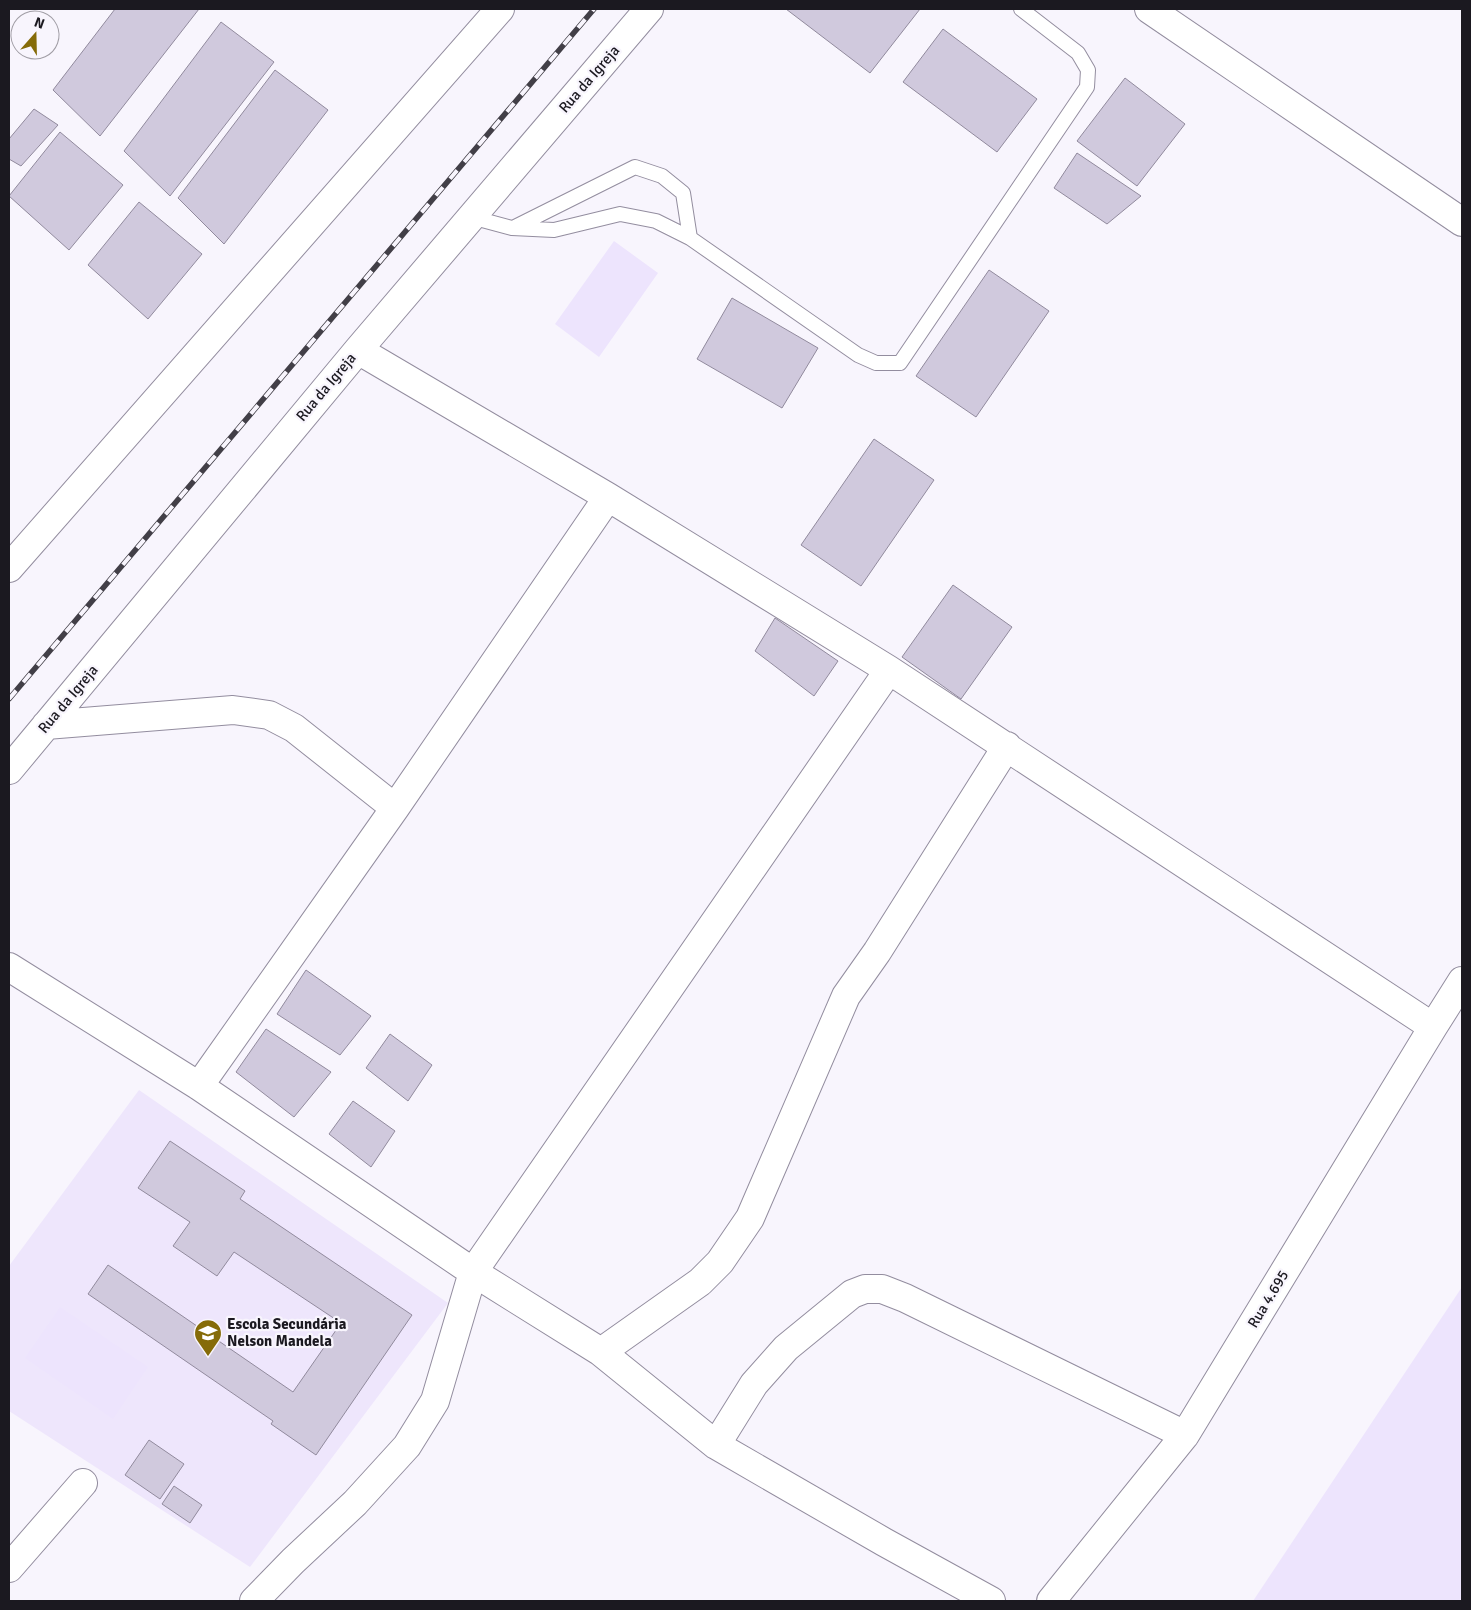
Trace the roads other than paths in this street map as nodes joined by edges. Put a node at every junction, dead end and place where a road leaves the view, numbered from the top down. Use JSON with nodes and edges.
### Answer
{"nodes":[{"id":1,"x":500,"y":9,"type":"edge"},
{"id":2,"x":649,"y":9,"type":"edge"},
{"id":3,"x":1021,"y":9,"type":"edge"},
{"id":4,"x":1149,"y":9,"type":"edge"},
{"id":5,"x":471,"y":217,"type":"junction"},
{"id":6,"x":1462,"y":222,"type":"edge"},
{"id":7,"x":512,"y":228,"type":"junction"},
{"id":8,"x":690,"y":238,"type":"junction"},
{"id":9,"x":358,"y":350,"type":"junction"},
{"id":10,"x":608,"y":497,"type":"junction"},
{"id":11,"x":9,"y":568,"type":"edge"},
{"id":12,"x":889,"y":670,"type":"junction"},
{"id":13,"x":46,"y":725,"type":"junction"},
{"id":14,"x":1007,"y":746,"type":"junction"},
{"id":15,"x":9,"y":770,"type":"edge"},
{"id":16,"x":395,"y":808,"type":"junction"},
{"id":17,"x":9,"y":967,"type":"edge"},
{"id":18,"x":1462,"y":981,"type":"edge"},
{"id":19,"x":1433,"y":1027,"type":"junction"},
{"id":20,"x":198,"y":1086,"type":"junction"},
{"id":21,"x":473,"y":1272,"type":"junction"},
{"id":22,"x":601,"y":1352,"type":"junction"},
{"id":23,"x":1185,"y":1435,"type":"junction"},
{"id":24,"x":716,"y":1445,"type":"junction"},
{"id":25,"x":83,"y":1483,"type":"dead end"},
{"id":26,"x":9,"y":1568,"type":"edge"},
{"id":27,"x":254,"y":1601,"type":"edge"},
{"id":28,"x":991,"y":1601,"type":"edge"},
{"id":29,"x":1051,"y":1601,"type":"edge"}],
"edges":[{"from":1,"to":11,"type":"street"},
{"from":2,"to":5,"type":"street","name":"Rua da Igreja"},
{"from":3,"to":8,"type":"lane"},
{"from":4,"to":6,"type":"street"},
{"from":5,"to":7,"type":"lane"},
{"from":5,"to":9,"type":"street","name":"Rua da Igreja"},
{"from":7,"to":8,"type":"lane"},
{"from":7,"to":8,"type":"lane"},
{"from":9,"to":10,"type":"street"},
{"from":9,"to":13,"type":"street","name":"Rua da Igreja"},
{"from":10,"to":12,"type":"street"},
{"from":10,"to":16,"type":"street"},
{"from":12,"to":14,"type":"street"},
{"from":12,"to":21,"type":"street"},
{"from":13,"to":15,"type":"street","name":"Rua da Igreja"},
{"from":13,"to":16,"type":"street"},
{"from":14,"to":19,"type":"street"},
{"from":14,"to":22,"type":"street"},
{"from":16,"to":20,"type":"street"},
{"from":17,"to":20,"type":"street"},
{"from":18,"to":19,"type":"street","name":"Rua 4.695"},
{"from":19,"to":23,"type":"street","name":"Rua 4.695"},
{"from":20,"to":21,"type":"street"},
{"from":21,"to":22,"type":"street"},
{"from":21,"to":27,"type":"street"},
{"from":22,"to":24,"type":"street"},
{"from":23,"to":24,"type":"street"},
{"from":23,"to":29,"type":"street","name":"Rua 4.695"},
{"from":24,"to":28,"type":"street"},
{"from":25,"to":26,"type":"street"}]}
